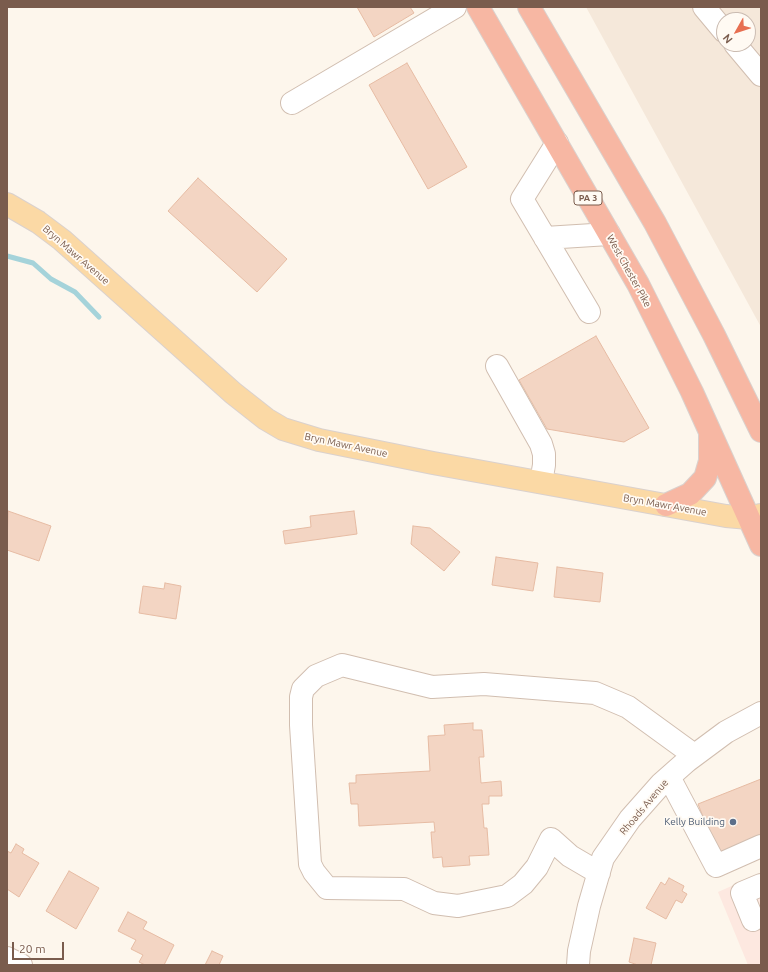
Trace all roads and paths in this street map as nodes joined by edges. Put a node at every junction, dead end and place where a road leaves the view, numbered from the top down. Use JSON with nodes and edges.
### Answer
{"nodes":[{"id":1,"x":455,"y":7,"type":"edge"},
{"id":2,"x":478,"y":7,"type":"edge"},
{"id":3,"x":529,"y":7,"type":"edge"},
{"id":4,"x":704,"y":7,"type":"edge"},
{"id":5,"x":716,"y":21,"type":"edge"},
{"id":6,"x":742,"y":52,"type":"edge"},
{"id":7,"x":761,"y":75,"type":"edge"},
{"id":8,"x":292,"y":103,"type":"dead end"},
{"id":9,"x":557,"y":143,"type":"junction"},
{"id":10,"x":7,"y":204,"type":"edge"},
{"id":11,"x":609,"y":234,"type":"junction"},
{"id":12,"x":545,"y":238,"type":"junction"},
{"id":13,"x":589,"y":312,"type":"dead end"},
{"id":14,"x":497,"y":366,"type":"dead end"},
{"id":15,"x":710,"y":431,"type":"junction"},
{"id":16,"x":761,"y":431,"type":"edge"},
{"id":17,"x":541,"y":482,"type":"junction"},
{"id":18,"x":666,"y":505,"type":"junction"},
{"id":19,"x":755,"y":516,"type":"edge"},
{"id":20,"x":761,"y":545,"type":"edge"},
{"id":21,"x":761,"y":713,"type":"edge"},
{"id":22,"x":694,"y":755,"type":"junction"},
{"id":23,"x":669,"y":777,"type":"junction"},
{"id":24,"x":761,"y":846,"type":"edge"},
{"id":25,"x":599,"y":873,"type":"junction"},
{"id":26,"x":761,"y":885,"type":"edge"},
{"id":27,"x":752,"y":920,"type":"dead end"},
{"id":28,"x":7,"y":958,"type":"edge"},
{"id":29,"x":21,"y":965,"type":"edge"},
{"id":30,"x":578,"y":965,"type":"edge"}],
"edges":[{"from":1,"to":8,"type":"street"},
{"from":2,"to":9,"type":"highway","name":"West Chester Pike","number":"PA 3"},
{"from":3,"to":16,"type":"highway"},
{"from":4,"to":5,"type":"street"},
{"from":6,"to":7,"type":"street"},
{"from":9,"to":11,"type":"highway","name":"West Chester Pike","number":"PA 3"},
{"from":9,"to":12,"type":"street"},
{"from":10,"to":17,"type":"main road","name":"Bryn Mawr Avenue"},
{"from":11,"to":12,"type":"street"},
{"from":11,"to":15,"type":"highway","name":"West Chester Pike","number":"PA 3"},
{"from":12,"to":13,"type":"street"},
{"from":14,"to":17,"type":"street"},
{"from":15,"to":18,"type":"highway"},
{"from":15,"to":19,"type":"highway","name":"West Chester Pike","number":"PA 3"},
{"from":17,"to":18,"type":"main road","name":"Bryn Mawr Avenue"},
{"from":18,"to":19,"type":"main road","name":"Bryn Mawr Avenue"},
{"from":19,"to":20,"type":"highway","name":"West Chester Pike","number":"PA 3"},
{"from":21,"to":22,"type":"street","name":"Rhoads Avenue"},
{"from":22,"to":23,"type":"street","name":"Rhoads Avenue"},
{"from":22,"to":25,"type":"street"},
{"from":23,"to":24,"type":"street"},
{"from":23,"to":25,"type":"street","name":"Rhoads Avenue"},
{"from":25,"to":30,"type":"street","name":"Rhoads Avenue"},
{"from":26,"to":27,"type":"street"},
{"from":28,"to":29,"type":"street"}]}
